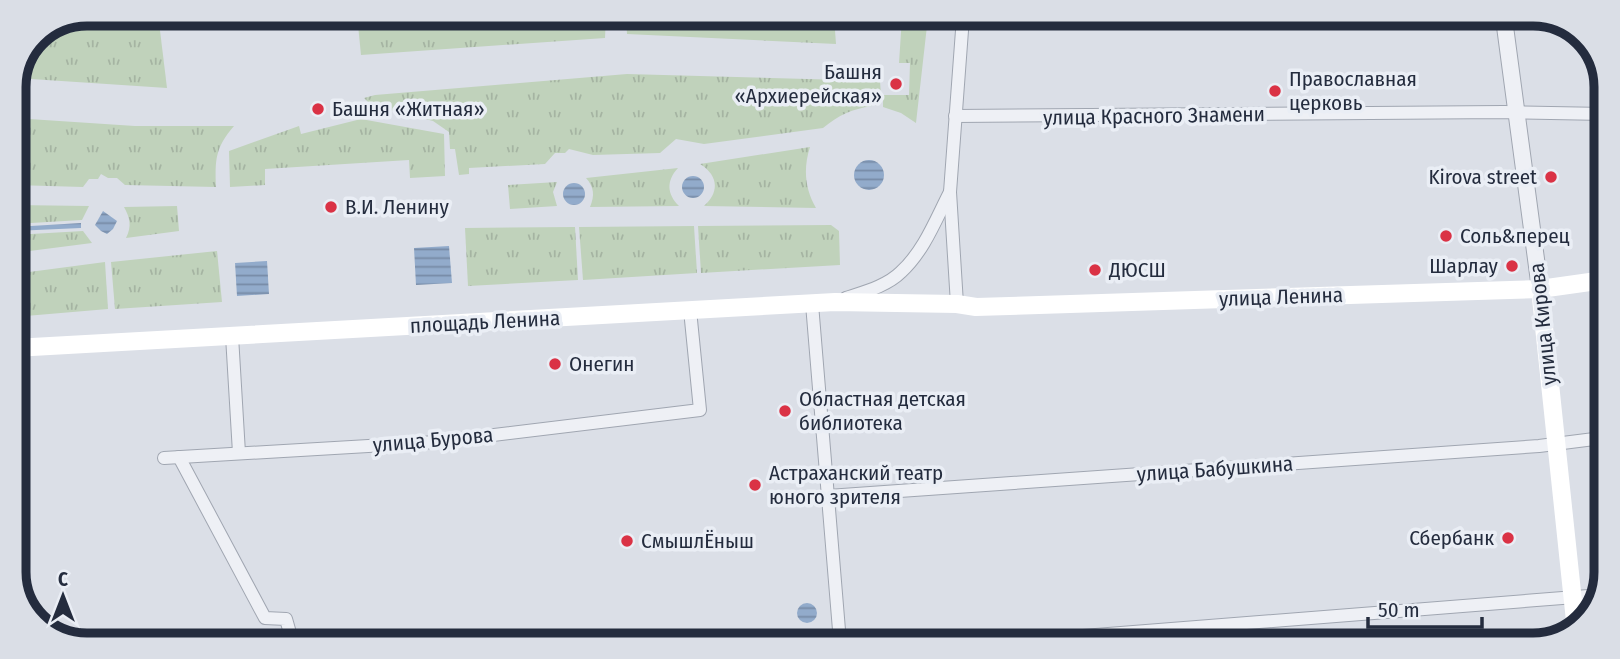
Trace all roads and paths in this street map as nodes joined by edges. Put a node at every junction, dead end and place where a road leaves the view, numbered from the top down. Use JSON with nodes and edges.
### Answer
{"nodes":[{"id":1,"x":962,"y":26,"type":"edge"},
{"id":2,"x":1505,"y":26,"type":"edge"},
{"id":3,"x":1515,"y":112,"type":"junction"},
{"id":4,"x":1594,"y":114,"type":"edge"},
{"id":5,"x":955,"y":116,"type":"junction"},
{"id":6,"x":950,"y":192,"type":"junction"},
{"id":7,"x":1594,"y":281,"type":"edge"},
{"id":8,"x":1540,"y":289,"type":"junction"},
{"id":9,"x":835,"y":302,"type":"junction"},
{"id":10,"x":812,"y":304,"type":"junction"},
{"id":11,"x":957,"y":304,"type":"junction"},
{"id":12,"x":690,"y":310,"type":"junction"},
{"id":13,"x":232,"y":336,"type":"junction"},
{"id":14,"x":26,"y":347,"type":"edge"},
{"id":15,"x":1594,"y":439,"type":"edge"},
{"id":16,"x":1556,"y":444,"type":"junction"},
{"id":17,"x":239,"y":453,"type":"junction"},
{"id":18,"x":179,"y":457,"type":"junction"},
{"id":19,"x":164,"y":458,"type":"dead end"},
{"id":20,"x":828,"y":496,"type":"junction"},
{"id":21,"x":1588,"y":596,"type":"edge"},
{"id":22,"x":1573,"y":598,"type":"junction"},
{"id":23,"x":1575,"y":616,"type":"edge"},
{"id":24,"x":290,"y":633,"type":"edge"},
{"id":25,"x":839,"y":633,"type":"edge"},
{"id":26,"x":1122,"y":633,"type":"edge"}],
"edges":[{"from":1,"to":5,"type":"street"},
{"from":2,"to":3,"type":"street","name":"улица Кирова"},
{"from":3,"to":4,"type":"street","name":"улица Красного Знамени"},
{"from":3,"to":5,"type":"street","name":"улица Красного Знамени"},
{"from":3,"to":8,"type":"street","name":"улица Кирова"},
{"from":5,"to":6,"type":"street"},
{"from":6,"to":9,"type":"street"},
{"from":6,"to":11,"type":"street"},
{"from":7,"to":8,"type":"main road","name":"улица Ленина"},
{"from":8,"to":11,"type":"main road","name":"улица Ленина"},
{"from":8,"to":16,"type":"main road","name":"улица Кирова"},
{"from":9,"to":10,"type":"main road","name":"площадь Ленина"},
{"from":9,"to":11,"type":"main road","name":"площадь Ленина"},
{"from":10,"to":12,"type":"main road","name":"площадь Ленина"},
{"from":10,"to":20,"type":"street"},
{"from":12,"to":13,"type":"main road","name":"площадь Ленина"},
{"from":12,"to":17,"type":"street","name":"улица Бурова"},
{"from":13,"to":14,"type":"main road","name":"площадь Ленина"},
{"from":13,"to":17,"type":"street"},
{"from":15,"to":16,"type":"street","name":"улица Бабушкина"},
{"from":16,"to":20,"type":"street","name":"улица Бабушкина"},
{"from":16,"to":22,"type":"main road","name":"улица Кирова"},
{"from":17,"to":18,"type":"street","name":"улица Бурова"},
{"from":18,"to":19,"type":"street","name":"улица Бурова"},
{"from":18,"to":24,"type":"street"},
{"from":20,"to":25,"type":"street"},
{"from":21,"to":22,"type":"street"},
{"from":22,"to":23,"type":"main road","name":"улица Кирова"},
{"from":22,"to":26,"type":"street"}]}
